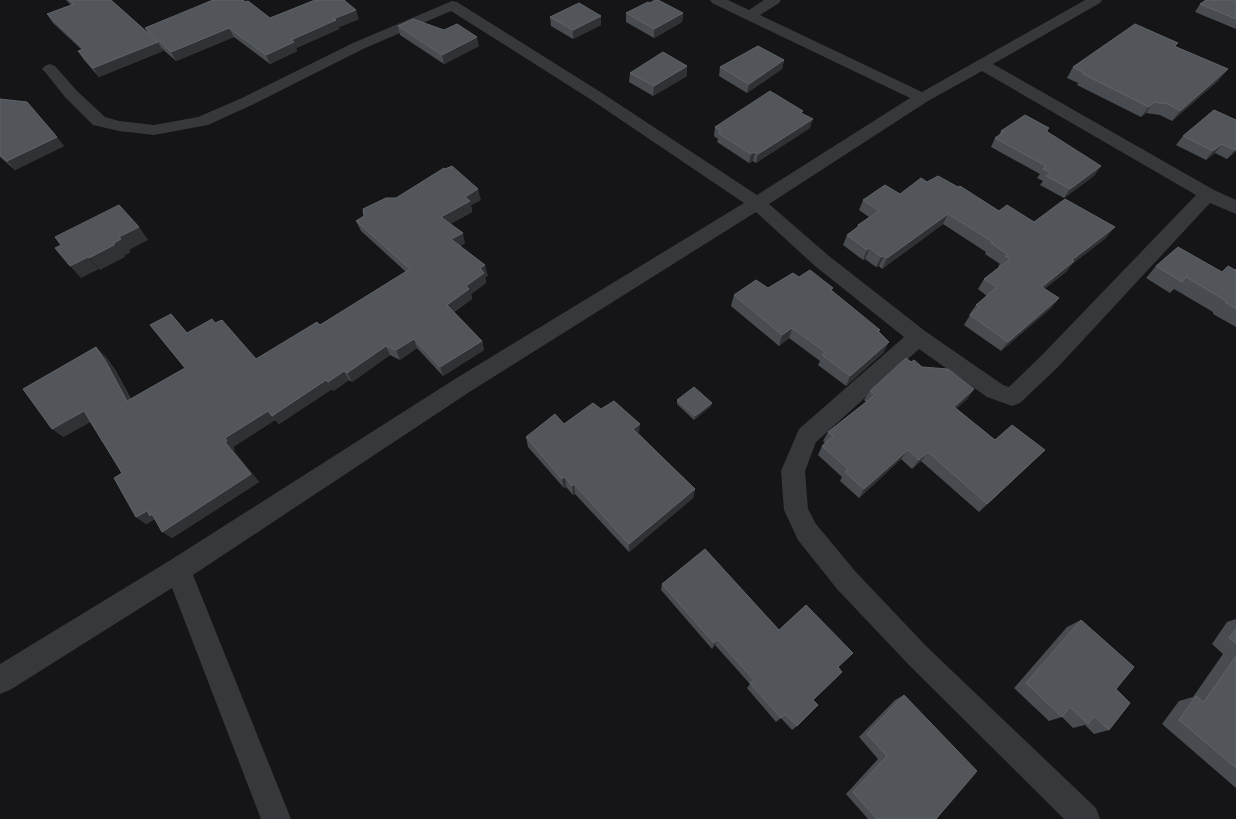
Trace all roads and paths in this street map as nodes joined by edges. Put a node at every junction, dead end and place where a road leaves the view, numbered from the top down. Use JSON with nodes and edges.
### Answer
{"nodes":[{"id":1,"x":717,"y":0,"type":"edge"},
{"id":2,"x":774,"y":0,"type":"edge"},
{"id":3,"x":1095,"y":0,"type":"edge"},
{"id":4,"x":458,"y":2,"type":"edge"},
{"id":5,"x":749,"y":16,"type":"junction"},
{"id":6,"x":983,"y":64,"type":"junction"},
{"id":7,"x":50,"y":69,"type":"dead end"},
{"id":8,"x":922,"y":98,"type":"junction"},
{"id":9,"x":1208,"y":194,"type":"junction"},
{"id":10,"x":757,"y":203,"type":"junction"},
{"id":11,"x":1236,"y":208,"type":"edge"},
{"id":12,"x":918,"y":337,"type":"junction"},
{"id":13,"x":178,"y":570,"type":"junction"},
{"id":14,"x":0,"y":680,"type":"edge"},
{"id":15,"x":276,"y":819,"type":"edge"},
{"id":16,"x":1085,"y":819,"type":"edge"}],
"edges":[{"from":1,"to":5,"type":"street"},
{"from":2,"to":5,"type":"street"},
{"from":3,"to":6,"type":"street"},
{"from":4,"to":7,"type":"street"},
{"from":4,"to":10,"type":"street"},
{"from":5,"to":8,"type":"street"},
{"from":6,"to":8,"type":"street"},
{"from":6,"to":9,"type":"street"},
{"from":8,"to":10,"type":"street"},
{"from":9,"to":11,"type":"street"},
{"from":9,"to":12,"type":"street"},
{"from":10,"to":12,"type":"street"},
{"from":10,"to":13,"type":"street"},
{"from":12,"to":16,"type":"street"},
{"from":13,"to":14,"type":"street"},
{"from":13,"to":15,"type":"street"}]}
